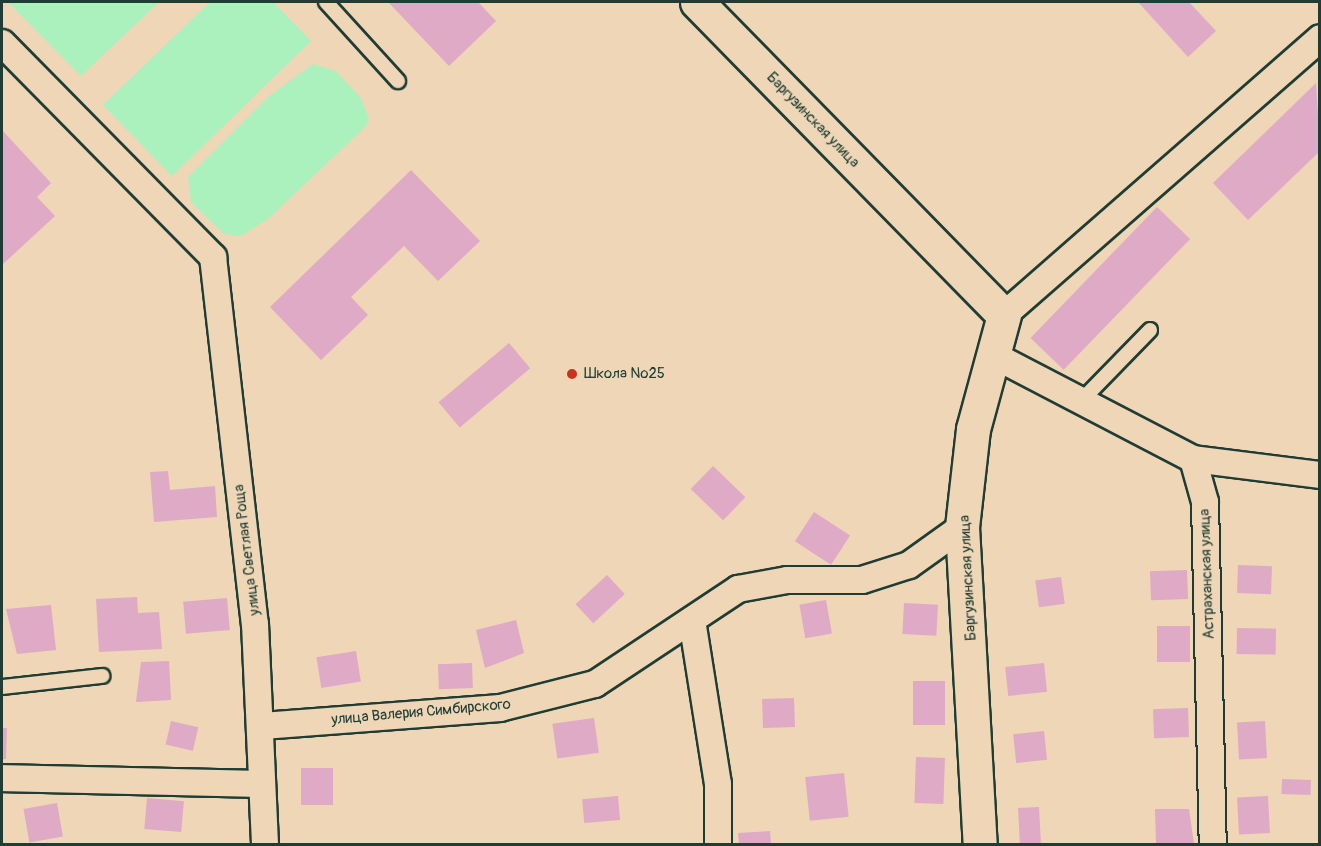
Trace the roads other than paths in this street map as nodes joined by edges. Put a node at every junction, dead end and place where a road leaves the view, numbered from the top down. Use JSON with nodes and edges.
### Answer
{"nodes":[{"id":1,"x":326,"y":2,"type":"edge"},
{"id":2,"x":698,"y":2,"type":"edge"},
{"id":3,"x":1320,"y":38,"type":"edge"},
{"id":4,"x":2,"y":43,"type":"edge"},
{"id":5,"x":398,"y":81,"type":"dead end"},
{"id":6,"x":1004,"y":315,"type":"junction"},
{"id":7,"x":1150,"y":330,"type":"dead end"},
{"id":8,"x":993,"y":355,"type":"junction"},
{"id":9,"x":1081,"y":401,"type":"junction"},
{"id":10,"x":1194,"y":459,"type":"junction"},
{"id":11,"x":1320,"y":475,"type":"edge"},
{"id":12,"x":962,"y":527,"type":"junction"},
{"id":13,"x":692,"y":620,"type":"junction"},
{"id":14,"x":102,"y":676,"type":"dead end"},
{"id":15,"x":2,"y":687,"type":"edge"},
{"id":16,"x":262,"y":726,"type":"junction"},
{"id":17,"x":2,"y":778,"type":"edge"},
{"id":18,"x":260,"y":784,"type":"junction"},
{"id":19,"x":265,"y":844,"type":"edge"},
{"id":20,"x":718,"y":844,"type":"edge"},
{"id":21,"x":980,"y":844,"type":"edge"},
{"id":22,"x":1214,"y":844,"type":"edge"}],
"edges":[{"from":1,"to":5,"type":"lane"},
{"from":2,"to":6,"type":"street","name":"Баргузинская улица"},
{"from":3,"to":6,"type":"street"},
{"from":4,"to":16,"type":"street","name":"улица Светлая Роща"},
{"from":6,"to":8,"type":"street","name":"Баргузинская улица"},
{"from":7,"to":9,"type":"lane"},
{"from":8,"to":9,"type":"street"},
{"from":8,"to":12,"type":"street","name":"Баргузинская улица"},
{"from":9,"to":10,"type":"street"},
{"from":10,"to":11,"type":"street"},
{"from":10,"to":22,"type":"street","name":"Астраханская улица"},
{"from":12,"to":13,"type":"street","name":"улица Валерия Симбирского"},
{"from":12,"to":21,"type":"street","name":"Баргузинская улица"},
{"from":13,"to":16,"type":"street","name":"улица Валерия Симбирского"},
{"from":13,"to":20,"type":"street"},
{"from":14,"to":15,"type":"lane"},
{"from":16,"to":18,"type":"street","name":"улица Светлая Роща"},
{"from":17,"to":18,"type":"street"},
{"from":18,"to":19,"type":"street","name":"улица Светлая Роща"}]}
